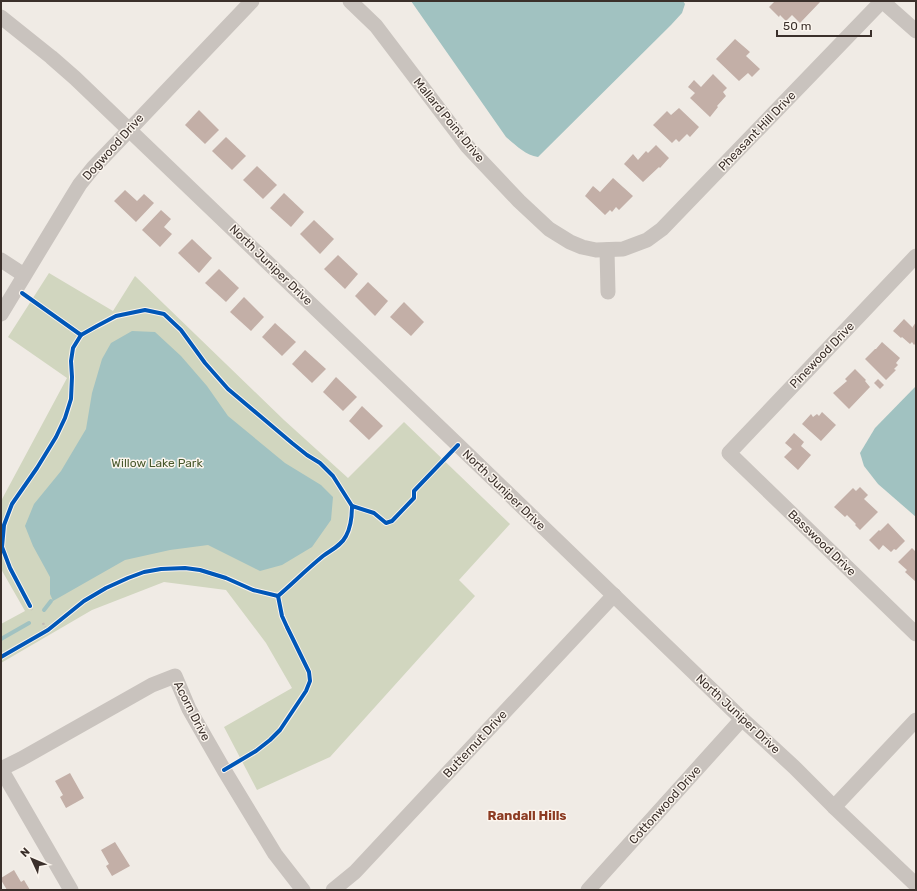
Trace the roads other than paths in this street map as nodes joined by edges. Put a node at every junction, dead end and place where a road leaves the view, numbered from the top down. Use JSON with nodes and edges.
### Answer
{"nodes":[{"id":1,"x":252,"y":1,"type":"edge"},
{"id":2,"x":350,"y":1,"type":"edge"},
{"id":3,"x":882,"y":1,"type":"edge"},
{"id":4,"x":1,"y":17,"type":"edge"},
{"id":5,"x":916,"y":31,"type":"edge"},
{"id":6,"x":129,"y":130,"type":"junction"},
{"id":7,"x":623,"y":249,"type":"joint"},
{"id":8,"x":607,"y":250,"type":"junction"},
{"id":9,"x":916,"y":256,"type":"edge"},
{"id":10,"x":1,"y":260,"type":"edge"},
{"id":11,"x":24,"y":275,"type":"junction"},
{"id":12,"x":608,"y":292,"type":"dead end"},
{"id":13,"x":1,"y":314,"type":"edge"},
{"id":14,"x":728,"y":453,"type":"joint"},
{"id":15,"x":614,"y":595,"type":"junction"},
{"id":16,"x":916,"y":634,"type":"edge"},
{"id":17,"x":742,"y":719,"type":"junction"},
{"id":18,"x":916,"y":720,"type":"edge"},
{"id":19,"x":1,"y":769,"type":"edge"},
{"id":20,"x":834,"y":807,"type":"junction"},
{"id":21,"x":916,"y":885,"type":"edge"},
{"id":22,"x":71,"y":890,"type":"edge"},
{"id":23,"x":303,"y":890,"type":"edge"},
{"id":24,"x":333,"y":890,"type":"edge"},
{"id":25,"x":588,"y":890,"type":"edge"}],
"edges":[{"from":1,"to":6,"type":"street","name":"Dogwood Drive"},
{"from":2,"to":8,"type":"street","name":"Mallard Point Drive"},
{"from":3,"to":5,"type":"street"},
{"from":3,"to":7,"type":"street","name":"Pheasant Hill Drive"},
{"from":4,"to":6,"type":"street","name":"North Juniper Drive"},
{"from":6,"to":11,"type":"street","name":"Dogwood Drive"},
{"from":6,"to":15,"type":"street","name":"North Juniper Drive"},
{"from":7,"to":8,"type":"street","name":"Mallard Point Drive"},
{"from":8,"to":12,"type":"street"},
{"from":9,"to":14,"type":"street","name":"Pinewood Drive"},
{"from":10,"to":11,"type":"street"},
{"from":11,"to":13,"type":"street","name":"Dogwood Drive"},
{"from":14,"to":16,"type":"street","name":"Basswood Drive"},
{"from":15,"to":17,"type":"street","name":"North Juniper Drive"},
{"from":15,"to":24,"type":"street","name":"Butternut Drive"},
{"from":17,"to":20,"type":"street","name":"North Juniper Drive"},
{"from":17,"to":25,"type":"street","name":"Cottonwood Drive"},
{"from":18,"to":20,"type":"street"},
{"from":19,"to":22,"type":"street"},
{"from":19,"to":23,"type":"street","name":"Acorn Drive"},
{"from":20,"to":21,"type":"street","name":"North Juniper Drive"}]}
